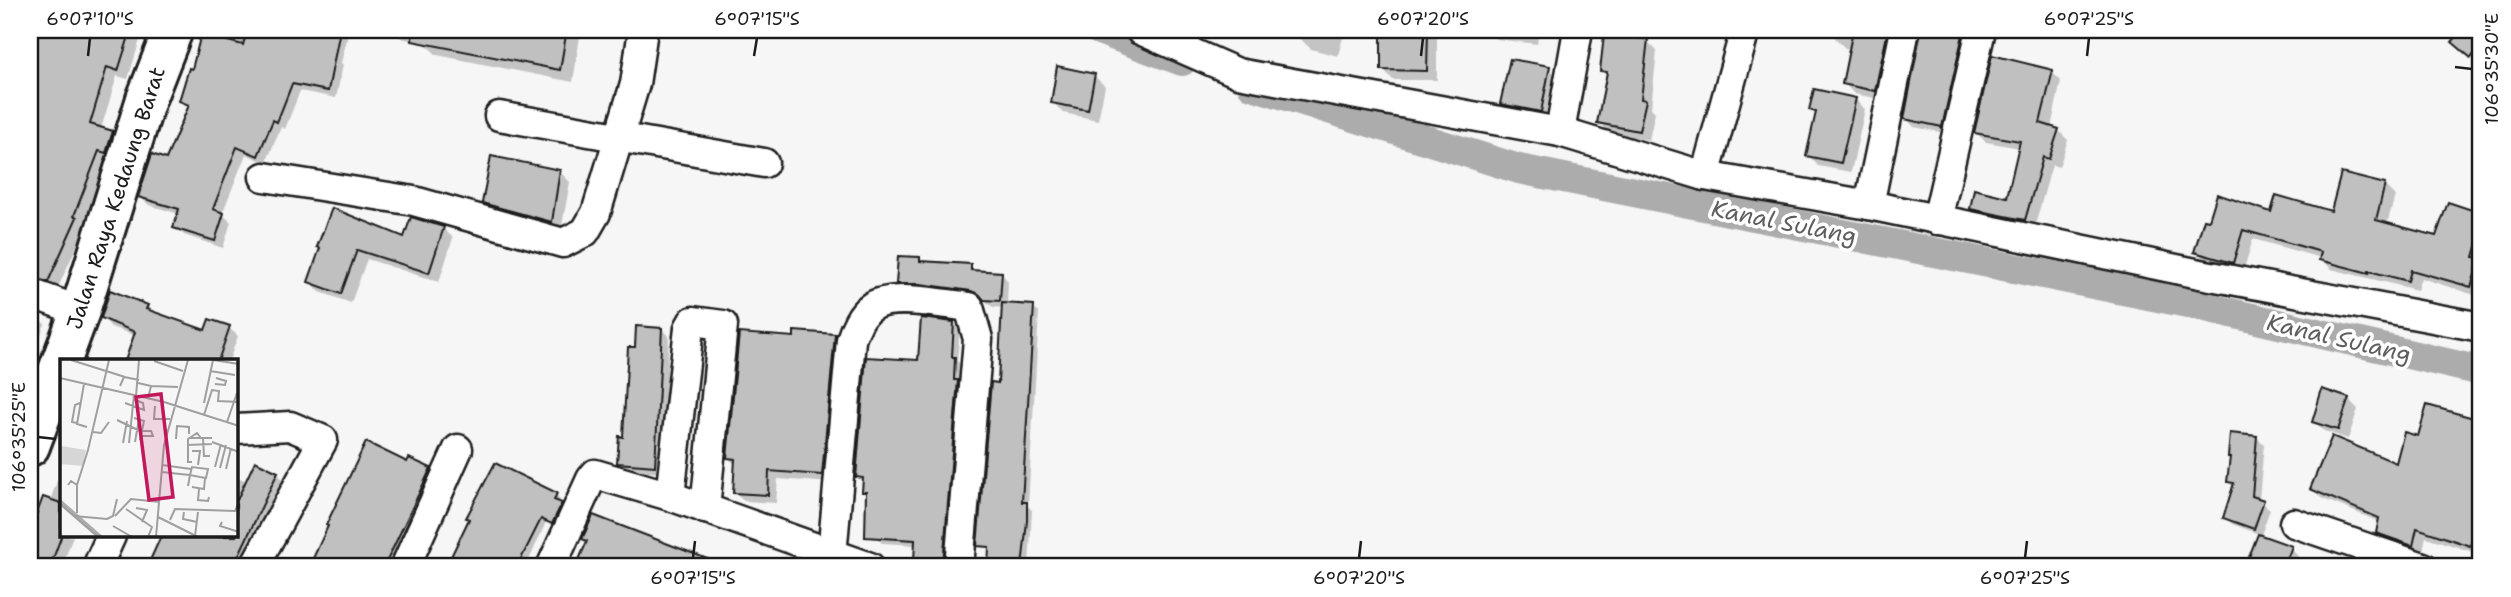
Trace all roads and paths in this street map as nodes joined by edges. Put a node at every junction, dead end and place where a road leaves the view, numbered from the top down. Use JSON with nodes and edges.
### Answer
{"nodes":[{"id":1,"x":173,"y":30,"type":"edge"},
{"id":2,"x":643,"y":30,"type":"edge"},
{"id":3,"x":1140,"y":30,"type":"edge"},
{"id":4,"x":1578,"y":30,"type":"edge"},
{"id":5,"x":1745,"y":30,"type":"edge"},
{"id":6,"x":1905,"y":30,"type":"edge"},
{"id":7,"x":1981,"y":30,"type":"edge"},
{"id":8,"x":499,"y":116,"type":"dead end"},
{"id":9,"x":1560,"y":132,"type":"junction"},
{"id":10,"x":618,"y":139,"type":"junction"},
{"id":11,"x":764,"y":163,"type":"dead end"},
{"id":12,"x":1705,"y":176,"type":"junction"},
{"id":13,"x":264,"y":177,"type":"dead end"},
{"id":14,"x":1869,"y":205,"type":"junction"},
{"id":15,"x":1937,"y":219,"type":"junction"},
{"id":16,"x":30,"y":293,"type":"edge"},
{"id":17,"x":80,"y":311,"type":"junction"},
{"id":18,"x":2481,"y":327,"type":"edge"},
{"id":19,"x":62,"y":359,"type":"edge"},
{"id":20,"x":60,"y":365,"type":"edge"},
{"id":21,"x":238,"y":429,"type":"edge"},
{"id":22,"x":30,"y":446,"type":"edge"},
{"id":23,"x":458,"y":449,"type":"dead end"},
{"id":24,"x":670,"y":496,"type":"junction"},
{"id":25,"x":705,"y":509,"type":"junction"},
{"id":26,"x":2294,"y":523,"type":"dead end"},
{"id":27,"x":110,"y":538,"type":"edge"},
{"id":28,"x":838,"y":560,"type":"edge"},
{"id":29,"x":97,"y":567,"type":"edge"},
{"id":30,"x":254,"y":567,"type":"edge"},
{"id":31,"x":405,"y":567,"type":"edge"},
{"id":32,"x":551,"y":567,"type":"edge"},
{"id":33,"x":870,"y":567,"type":"edge"},
{"id":34,"x":958,"y":567,"type":"edge"},
{"id":35,"x":2423,"y":567,"type":"edge"}],
"edges":[{"from":1,"to":17,"type":"street","name":"Jalan Raya Kedaung Barat"},
{"from":2,"to":10,"type":"street"},
{"from":3,"to":9,"type":"street"},
{"from":4,"to":9,"type":"street"},
{"from":5,"to":12,"type":"street"},
{"from":6,"to":14,"type":"street"},
{"from":7,"to":15,"type":"street"},
{"from":8,"to":10,"type":"street"},
{"from":9,"to":12,"type":"street"},
{"from":10,"to":11,"type":"street"},
{"from":10,"to":13,"type":"street"},
{"from":12,"to":14,"type":"street"},
{"from":14,"to":15,"type":"street"},
{"from":15,"to":18,"type":"street"},
{"from":16,"to":17,"type":"street"},
{"from":17,"to":19,"type":"street","name":"Jalan Raya Kedaung Barat"},
{"from":20,"to":22,"type":"street","name":"Jalan Raya Kedaung Barat"},
{"from":21,"to":30,"type":"street"},
{"from":23,"to":31,"type":"street"},
{"from":24,"to":25,"type":"street"},
{"from":24,"to":25,"type":"street"},
{"from":24,"to":32,"type":"street"},
{"from":25,"to":28,"type":"street"},
{"from":26,"to":35,"type":"street"},
{"from":27,"to":29,"type":"street"},
{"from":28,"to":33,"type":"street"},
{"from":28,"to":34,"type":"street"}]}
